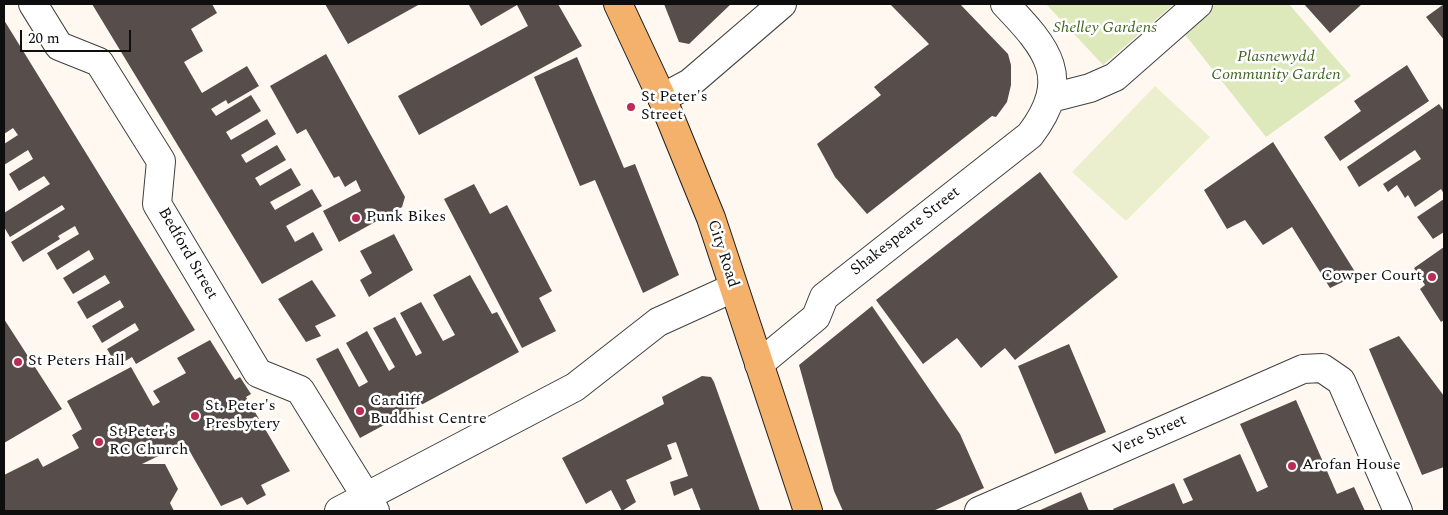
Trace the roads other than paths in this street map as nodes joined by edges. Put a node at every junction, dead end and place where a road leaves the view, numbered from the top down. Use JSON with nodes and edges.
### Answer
{"nodes":[{"id":1,"x":33,"y":4,"type":"edge"},
{"id":2,"x":618,"y":4,"type":"edge"},
{"id":3,"x":782,"y":4,"type":"edge"},
{"id":4,"x":1005,"y":4,"type":"edge"},
{"id":5,"x":1198,"y":4,"type":"edge"},
{"id":6,"x":662,"y":98,"type":"junction"},
{"id":7,"x":1051,"y":98,"type":"junction"},
{"id":8,"x":733,"y":288,"type":"junction"},
{"id":9,"x":759,"y":364,"type":"junction"},
{"id":10,"x":370,"y":504,"type":"edge"},
{"id":11,"x":339,"y":511,"type":"edge"},
{"id":12,"x":808,"y":511,"type":"edge"},
{"id":13,"x":978,"y":511,"type":"edge"},
{"id":14,"x":1398,"y":511,"type":"edge"}],
"edges":[{"from":1,"to":10,"type":"street","name":"Bedford Street"},
{"from":2,"to":6,"type":"main road","name":"City Road"},
{"from":3,"to":6,"type":"street"},
{"from":4,"to":7,"type":"street","name":"Shakespeare Street"},
{"from":5,"to":7,"type":"street"},
{"from":6,"to":8,"type":"main road","name":"City Road"},
{"from":7,"to":9,"type":"street","name":"Shakespeare Street"},
{"from":8,"to":9,"type":"main road","name":"City Road"},
{"from":8,"to":10,"type":"street"},
{"from":9,"to":12,"type":"main road","name":"City Road"},
{"from":10,"to":11,"type":"street"},
{"from":13,"to":14,"type":"street","name":"Vere Street"}]}
